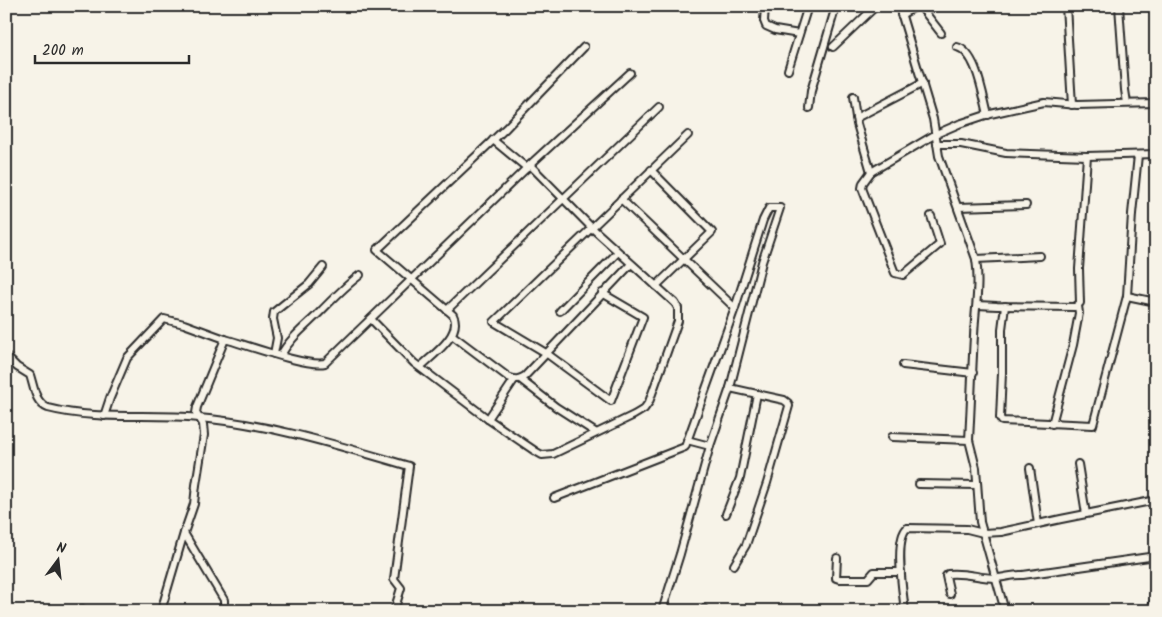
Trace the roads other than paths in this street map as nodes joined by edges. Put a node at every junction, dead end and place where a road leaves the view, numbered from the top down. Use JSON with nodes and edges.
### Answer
{"nodes":[{"id":1,"x":764,"y":6,"type":"edge"},
{"id":2,"x":808,"y":6,"type":"edge"},
{"id":3,"x":836,"y":6,"type":"edge"},
{"id":4,"x":876,"y":6,"type":"edge"},
{"id":5,"x":899,"y":6,"type":"edge"},
{"id":6,"x":918,"y":6,"type":"edge"},
{"id":7,"x":1066,"y":6,"type":"edge"},
{"id":8,"x":1119,"y":6,"type":"edge"},
{"id":9,"x":901,"y":15,"type":"junction"},
{"id":10,"x":941,"y":33,"type":"dead end"},
{"id":11,"x":799,"y":34,"type":"junction"},
{"id":12,"x":584,"y":47,"type":"dead end"},
{"id":13,"x":833,"y":47,"type":"dead end"},
{"id":14,"x":957,"y":47,"type":"dead end"},
{"id":15,"x":788,"y":70,"type":"dead end"},
{"id":16,"x":630,"y":73,"type":"dead end"},
{"id":17,"x":923,"y":83,"type":"junction"},
{"id":18,"x":853,"y":97,"type":"dead end"},
{"id":19,"x":1127,"y":103,"type":"junction"},
{"id":20,"x":1156,"y":103,"type":"edge"},
{"id":21,"x":1072,"y":105,"type":"junction"},
{"id":22,"x":659,"y":107,"type":"dead end"},
{"id":23,"x":808,"y":108,"type":"dead end"},
{"id":24,"x":988,"y":115,"type":"junction"},
{"id":25,"x":856,"y":118,"type":"junction"},
{"id":26,"x":936,"y":134,"type":"junction"},
{"id":27,"x":688,"y":135,"type":"dead end"},
{"id":28,"x":493,"y":140,"type":"junction"},
{"id":29,"x":937,"y":144,"type":"junction"},
{"id":30,"x":1156,"y":154,"type":"edge"},
{"id":31,"x":1138,"y":155,"type":"junction"},
{"id":32,"x":1087,"y":156,"type":"junction"},
{"id":33,"x":529,"y":167,"type":"junction"},
{"id":34,"x":651,"y":170,"type":"junction"},
{"id":35,"x":871,"y":172,"type":"junction"},
{"id":36,"x":563,"y":198,"type":"junction"},
{"id":37,"x":621,"y":199,"type":"junction"},
{"id":38,"x":1026,"y":205,"type":"dead end"},
{"id":39,"x":958,"y":207,"type":"junction"},
{"id":40,"x":931,"y":216,"type":"dead end"},
{"id":41,"x":592,"y":227,"type":"junction"},
{"id":42,"x":618,"y":252,"type":"junction"},
{"id":43,"x":1040,"y":256,"type":"dead end"},
{"id":44,"x":685,"y":259,"type":"junction"},
{"id":45,"x":976,"y":259,"type":"junction"},
{"id":46,"x":631,"y":264,"type":"junction"},
{"id":47,"x":323,"y":267,"type":"dead end"},
{"id":48,"x":360,"y":275,"type":"dead end"},
{"id":49,"x":412,"y":279,"type":"junction"},
{"id":50,"x":656,"y":286,"type":"junction"},
{"id":51,"x":602,"y":293,"type":"junction"},
{"id":52,"x":1127,"y":296,"type":"junction"},
{"id":53,"x":1156,"y":302,"type":"edge"},
{"id":54,"x":977,"y":305,"type":"junction"},
{"id":55,"x":1005,"y":306,"type":"junction"},
{"id":56,"x":1078,"y":306,"type":"junction"},
{"id":57,"x":735,"y":308,"type":"junction"},
{"id":58,"x":447,"y":310,"type":"junction"},
{"id":59,"x":560,"y":311,"type":"dead end"},
{"id":60,"x":371,"y":319,"type":"junction"},
{"id":61,"x":452,"y":336,"type":"junction"},
{"id":62,"x":225,"y":339,"type":"junction"},
{"id":63,"x":546,"y":353,"type":"junction"},
{"id":64,"x":278,"y":354,"type":"junction"},
{"id":65,"x":6,"y":356,"type":"edge"},
{"id":66,"x":903,"y":365,"type":"dead end"},
{"id":67,"x":420,"y":367,"type":"junction"},
{"id":68,"x":973,"y":373,"type":"junction"},
{"id":69,"x":517,"y":380,"type":"junction"},
{"id":70,"x":730,"y":388,"type":"junction"},
{"id":71,"x":757,"y":394,"type":"junction"},
{"id":72,"x":104,"y":416,"type":"junction"},
{"id":73,"x":197,"y":417,"type":"junction"},
{"id":74,"x":488,"y":419,"type":"junction"},
{"id":75,"x":1052,"y":424,"type":"junction"},
{"id":76,"x":595,"y":432,"type":"junction"},
{"id":77,"x":892,"y":437,"type":"dead end"},
{"id":78,"x":688,"y":440,"type":"junction"},
{"id":79,"x":969,"y":440,"type":"junction"},
{"id":80,"x":710,"y":446,"type":"junction"},
{"id":81,"x":1078,"y":464,"type":"dead end"},
{"id":82,"x":1030,"y":468,"type":"dead end"},
{"id":83,"x":919,"y":484,"type":"dead end"},
{"id":84,"x":977,"y":485,"type":"junction"},
{"id":85,"x":554,"y":498,"type":"dead end"},
{"id":86,"x":1156,"y":500,"type":"edge"},
{"id":87,"x":726,"y":514,"type":"dead end"},
{"id":88,"x":1086,"y":514,"type":"junction"},
{"id":89,"x":1038,"y":524,"type":"junction"},
{"id":90,"x":184,"y":533,"type":"junction"},
{"id":91,"x":984,"y":533,"type":"junction"},
{"id":92,"x":1156,"y":556,"type":"edge"},
{"id":93,"x":837,"y":558,"type":"dead end"},
{"id":94,"x":734,"y":565,"type":"dead end"},
{"id":95,"x":901,"y":572,"type":"junction"},
{"id":96,"x":996,"y":578,"type":"junction"},
{"id":97,"x":950,"y":594,"type":"dead end"},
{"id":98,"x":1156,"y":597,"type":"edge"},
{"id":99,"x":161,"y":611,"type":"edge"},
{"id":100,"x":224,"y":611,"type":"edge"},
{"id":101,"x":394,"y":611,"type":"edge"},
{"id":102,"x":662,"y":611,"type":"edge"},
{"id":103,"x":905,"y":611,"type":"edge"},
{"id":104,"x":1005,"y":611,"type":"edge"},
{"id":105,"x":1150,"y":611,"type":"edge"}],
"edges":[{"from":1,"to":11,"type":"street"},
{"from":2,"to":11,"type":"street"},
{"from":3,"to":23,"type":"street"},
{"from":4,"to":13,"type":"street"},
{"from":5,"to":9,"type":"street"},
{"from":6,"to":9,"type":"street"},
{"from":6,"to":10,"type":"street"},
{"from":7,"to":21,"type":"street"},
{"from":8,"to":19,"type":"street"},
{"from":9,"to":17,"type":"street"},
{"from":11,"to":15,"type":"street"},
{"from":12,"to":28,"type":"street"},
{"from":14,"to":24,"type":"street"},
{"from":16,"to":33,"type":"street"},
{"from":17,"to":25,"type":"street"},
{"from":17,"to":26,"type":"street"},
{"from":18,"to":25,"type":"street"},
{"from":19,"to":20,"type":"street"},
{"from":19,"to":21,"type":"street"},
{"from":21,"to":24,"type":"street"},
{"from":22,"to":36,"type":"street"},
{"from":24,"to":26,"type":"street"},
{"from":25,"to":35,"type":"street"},
{"from":26,"to":29,"type":"street"},
{"from":26,"to":35,"type":"street"},
{"from":27,"to":34,"type":"street"},
{"from":28,"to":33,"type":"street"},
{"from":28,"to":49,"type":"street"},
{"from":29,"to":32,"type":"street"},
{"from":29,"to":39,"type":"street"},
{"from":30,"to":31,"type":"street"},
{"from":31,"to":32,"type":"street"},
{"from":31,"to":52,"type":"street"},
{"from":32,"to":56,"type":"street"},
{"from":33,"to":36,"type":"street"},
{"from":33,"to":49,"type":"street"},
{"from":34,"to":37,"type":"street"},
{"from":34,"to":44,"type":"street"},
{"from":35,"to":40,"type":"street"},
{"from":36,"to":41,"type":"street"},
{"from":36,"to":58,"type":"street"},
{"from":37,"to":41,"type":"street"},
{"from":37,"to":44,"type":"street"},
{"from":38,"to":39,"type":"street"},
{"from":39,"to":45,"type":"street"},
{"from":41,"to":42,"type":"street"},
{"from":41,"to":63,"type":"street"},
{"from":42,"to":46,"type":"street"},
{"from":42,"to":59,"type":"street"},
{"from":43,"to":45,"type":"street"},
{"from":44,"to":50,"type":"street"},
{"from":44,"to":57,"type":"street"},
{"from":45,"to":54,"type":"street"},
{"from":46,"to":50,"type":"street"},
{"from":46,"to":51,"type":"street"},
{"from":47,"to":64,"type":"street"},
{"from":48,"to":64,"type":"street"},
{"from":49,"to":58,"type":"street"},
{"from":49,"to":60,"type":"street"},
{"from":50,"to":76,"type":"street"},
{"from":51,"to":63,"type":"street"},
{"from":51,"to":63,"type":"street"},
{"from":52,"to":53,"type":"street"},
{"from":52,"to":75,"type":"street"},
{"from":54,"to":55,"type":"street"},
{"from":54,"to":68,"type":"street"},
{"from":55,"to":56,"type":"street"},
{"from":55,"to":75,"type":"street"},
{"from":56,"to":75,"type":"street"},
{"from":57,"to":70,"type":"street"},
{"from":57,"to":78,"type":"street"},
{"from":58,"to":61,"type":"street"},
{"from":60,"to":64,"type":"street"},
{"from":60,"to":67,"type":"street"},
{"from":61,"to":67,"type":"street"},
{"from":61,"to":69,"type":"street"},
{"from":62,"to":64,"type":"street"},
{"from":62,"to":72,"type":"street"},
{"from":62,"to":73,"type":"street"},
{"from":63,"to":69,"type":"street"},
{"from":65,"to":72,"type":"street"},
{"from":66,"to":68,"type":"street"},
{"from":67,"to":74,"type":"street"},
{"from":68,"to":79,"type":"street"},
{"from":69,"to":74,"type":"street"},
{"from":69,"to":76,"type":"street"},
{"from":70,"to":71,"type":"street"},
{"from":70,"to":80,"type":"street"},
{"from":71,"to":87,"type":"street"},
{"from":71,"to":94,"type":"street"},
{"from":72,"to":73,"type":"street"},
{"from":73,"to":90,"type":"street"},
{"from":73,"to":101,"type":"street"},
{"from":74,"to":76,"type":"street"},
{"from":77,"to":79,"type":"street"},
{"from":78,"to":80,"type":"street"},
{"from":78,"to":85,"type":"street"},
{"from":79,"to":84,"type":"street"},
{"from":80,"to":102,"type":"street"},
{"from":81,"to":88,"type":"street"},
{"from":82,"to":89,"type":"street"},
{"from":83,"to":84,"type":"street"},
{"from":84,"to":91,"type":"street"},
{"from":86,"to":88,"type":"street"},
{"from":88,"to":89,"type":"street"},
{"from":89,"to":91,"type":"street"},
{"from":90,"to":99,"type":"street"},
{"from":90,"to":100,"type":"street"},
{"from":91,"to":95,"type":"street"},
{"from":91,"to":96,"type":"street"},
{"from":92,"to":96,"type":"street"},
{"from":93,"to":95,"type":"street"},
{"from":95,"to":103,"type":"street"},
{"from":96,"to":97,"type":"street"},
{"from":96,"to":104,"type":"street"},
{"from":98,"to":105,"type":"street"}]}
